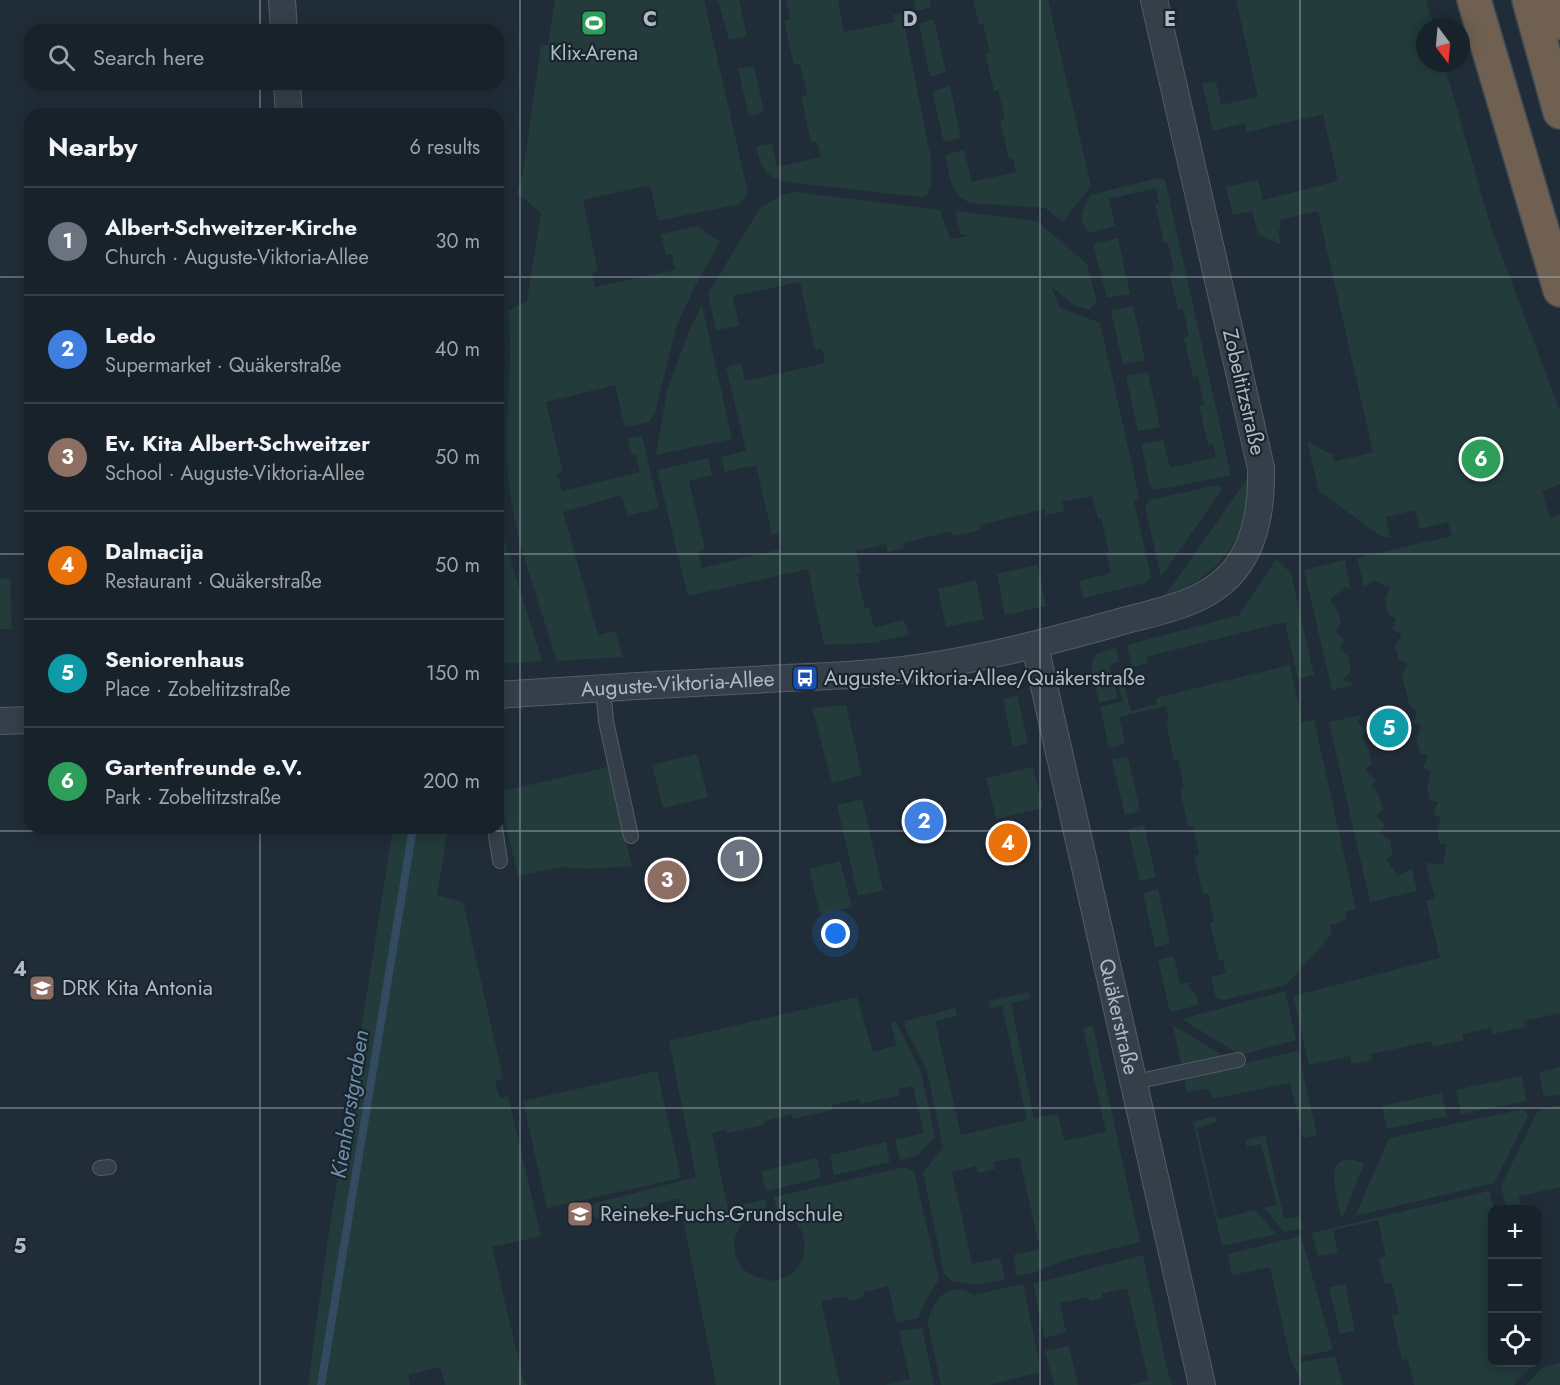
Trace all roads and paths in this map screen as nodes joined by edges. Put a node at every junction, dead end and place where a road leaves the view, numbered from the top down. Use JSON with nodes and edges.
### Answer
{"nodes":[{"id":1,"x":282,"y":0,"type":"edge"},
{"id":2,"x":1154,"y":0,"type":"edge"},
{"id":3,"x":1474,"y":0,"type":"edge"},
{"id":4,"x":1529,"y":0,"type":"edge"},
{"id":5,"x":1557,"y":0,"type":"edge"},
{"id":6,"x":1560,"y":22,"type":"edge"},
{"id":7,"x":284,"y":24,"type":"edge"},
{"id":8,"x":287,"y":90,"type":"edge"},
{"id":9,"x":289,"y":108,"type":"edge"},
{"id":10,"x":1560,"y":112,"type":"edge"},
{"id":11,"x":1560,"y":290,"type":"edge"},
{"id":12,"x":1035,"y":646,"type":"junction"},
{"id":13,"x":603,"y":687,"type":"junction"},
{"id":14,"x":504,"y":695,"type":"edge"},
{"id":15,"x":24,"y":720,"type":"edge"},
{"id":16,"x":0,"y":721,"type":"edge"},
{"id":17,"x":496,"y":834,"type":"edge"},
{"id":18,"x":631,"y":836,"type":"dead end"},
{"id":19,"x":500,"y":861,"type":"dead end"},
{"id":20,"x":1238,"y":1060,"type":"dead end"},
{"id":21,"x":1135,"y":1082,"type":"junction"},
{"id":22,"x":1202,"y":1385,"type":"edge"}],
"edges":[{"from":1,"to":7,"type":"street"},
{"from":2,"to":12,"type":"street","name":"Zobeltitzstraße"},
{"from":3,"to":11,"type":"highway"},
{"from":4,"to":10,"type":"highway"},
{"from":5,"to":6,"type":"highway"},
{"from":8,"to":9,"type":"street"},
{"from":12,"to":13,"type":"street","name":"Auguste-Viktoria-Allee"},
{"from":12,"to":21,"type":"street","name":"Quäkerstraße"},
{"from":13,"to":14,"type":"street","name":"Auguste-Viktoria-Allee"},
{"from":13,"to":18,"type":"lane"},
{"from":15,"to":16,"type":"street"},
{"from":17,"to":19,"type":"lane"},
{"from":20,"to":21,"type":"lane"},
{"from":21,"to":22,"type":"street","name":"Quäkerstraße"}]}
